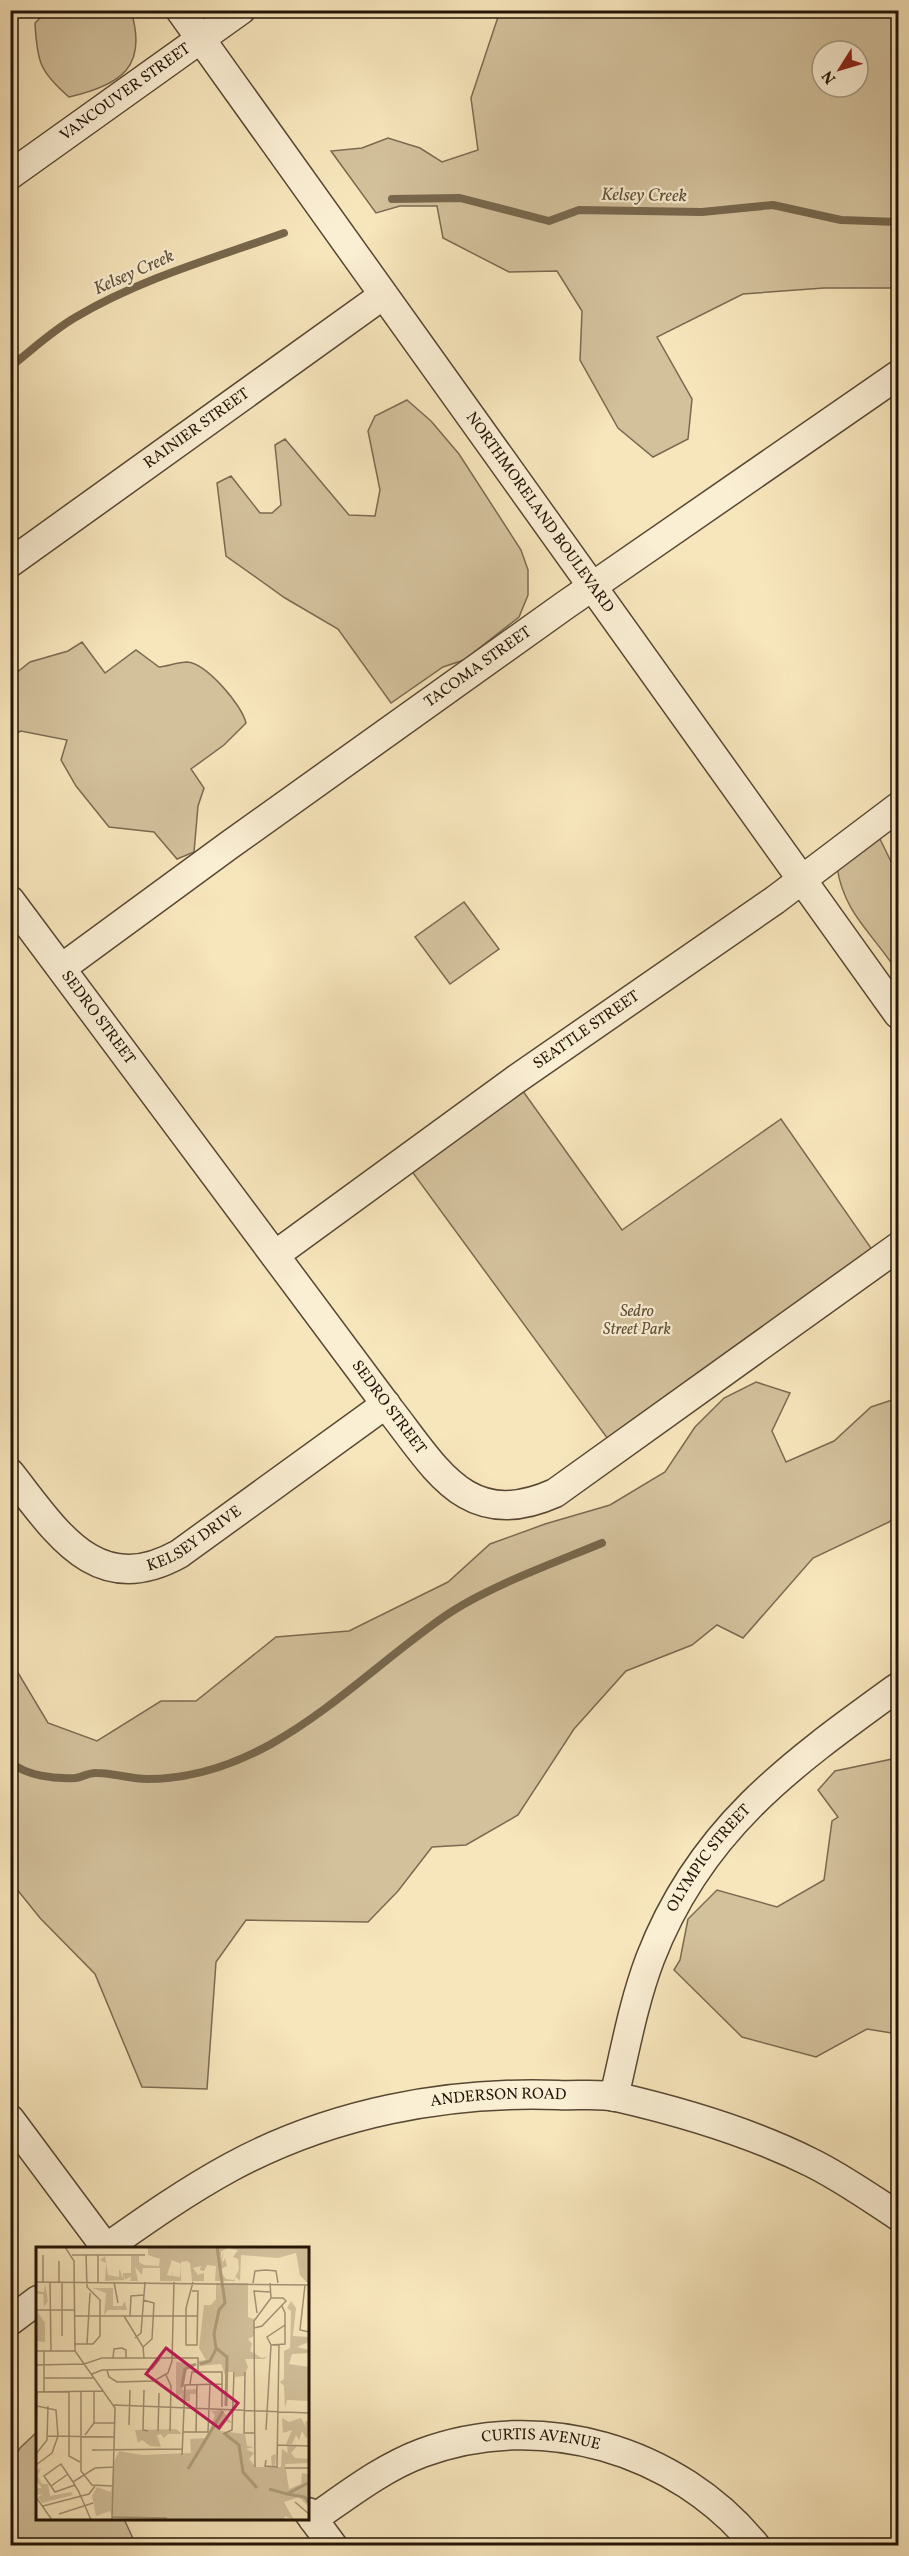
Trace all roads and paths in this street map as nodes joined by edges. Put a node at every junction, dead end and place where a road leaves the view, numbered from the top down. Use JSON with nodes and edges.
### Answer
{"nodes":[{"id":1,"x":180,"y":10,"type":"edge"},
{"id":2,"x":241,"y":10,"type":"edge"},
{"id":3,"x":201,"y":39,"type":"junction"},
{"id":4,"x":10,"y":174,"type":"edge"},
{"id":5,"x":382,"y":296,"type":"junction"},
{"id":6,"x":898,"y":375,"type":"edge"},
{"id":7,"x":10,"y":563,"type":"edge"},
{"id":8,"x":591,"y":587,"type":"junction"},
{"id":9,"x":898,"y":807,"type":"edge"},
{"id":10,"x":802,"y":878,"type":"junction"},
{"id":11,"x":10,"y":900,"type":"edge"},
{"id":12,"x":63,"y":967,"type":"junction"},
{"id":13,"x":898,"y":1014,"type":"edge"},
{"id":14,"x":898,"y":1247,"type":"edge"},
{"id":15,"x":275,"y":1255,"type":"junction"},
{"id":16,"x":386,"y":1404,"type":"junction"},
{"id":17,"x":10,"y":1473,"type":"edge"},
{"id":18,"x":898,"y":1687,"type":"edge"},
{"id":19,"x":615,"y":2097,"type":"junction"},
{"id":20,"x":10,"y":2120,"type":"edge"},
{"id":21,"x":898,"y":2216,"type":"edge"},
{"id":22,"x":105,"y":2247,"type":"edge"},
{"id":23,"x":107,"y":2247,"type":"edge"},
{"id":24,"x":36,"y":2302,"type":"edge"},
{"id":25,"x":10,"y":2321,"type":"edge"},
{"id":26,"x":310,"y":2516,"type":"edge"},
{"id":27,"x":333,"y":2546,"type":"edge"},
{"id":28,"x":756,"y":2546,"type":"edge"}],
"edges":[{"from":1,"to":3,"type":"street","name":"NORTHMORELAND BOULEVARD"},
{"from":2,"to":3,"type":"street","name":"VANCOUVER STREET"},
{"from":3,"to":4,"type":"street","name":"VANCOUVER STREET"},
{"from":3,"to":5,"type":"street","name":"NORTHMORELAND BOULEVARD"},
{"from":5,"to":7,"type":"street","name":"RAINIER STREET"},
{"from":5,"to":8,"type":"street","name":"NORTHMORELAND BOULEVARD"},
{"from":6,"to":8,"type":"street","name":"TACOMA STREET"},
{"from":8,"to":10,"type":"street","name":"NORTHMORELAND BOULEVARD"},
{"from":8,"to":12,"type":"street","name":"TACOMA STREET"},
{"from":9,"to":10,"type":"street","name":"SEATTLE STREET"},
{"from":10,"to":13,"type":"street","name":"NORTHMORELAND BOULEVARD"},
{"from":10,"to":15,"type":"street","name":"SEATTLE STREET"},
{"from":11,"to":12,"type":"street","name":"SEDRO STREET"},
{"from":12,"to":15,"type":"street","name":"SEDRO STREET"},
{"from":14,"to":16,"type":"street","name":"SEDRO STREET"},
{"from":15,"to":16,"type":"street","name":"SEDRO STREET"},
{"from":16,"to":17,"type":"street","name":"KELSEY DRIVE"},
{"from":18,"to":19,"type":"street","name":"OLYMPIC STREET"},
{"from":19,"to":21,"type":"street","name":"ANDERSON ROAD"},
{"from":19,"to":23,"type":"street","name":"ANDERSON ROAD"},
{"from":20,"to":22,"type":"street"},
{"from":24,"to":25,"type":"street"},
{"from":26,"to":27,"type":"street"},
{"from":26,"to":28,"type":"street","name":"CURTIS AVENUE"}]}
